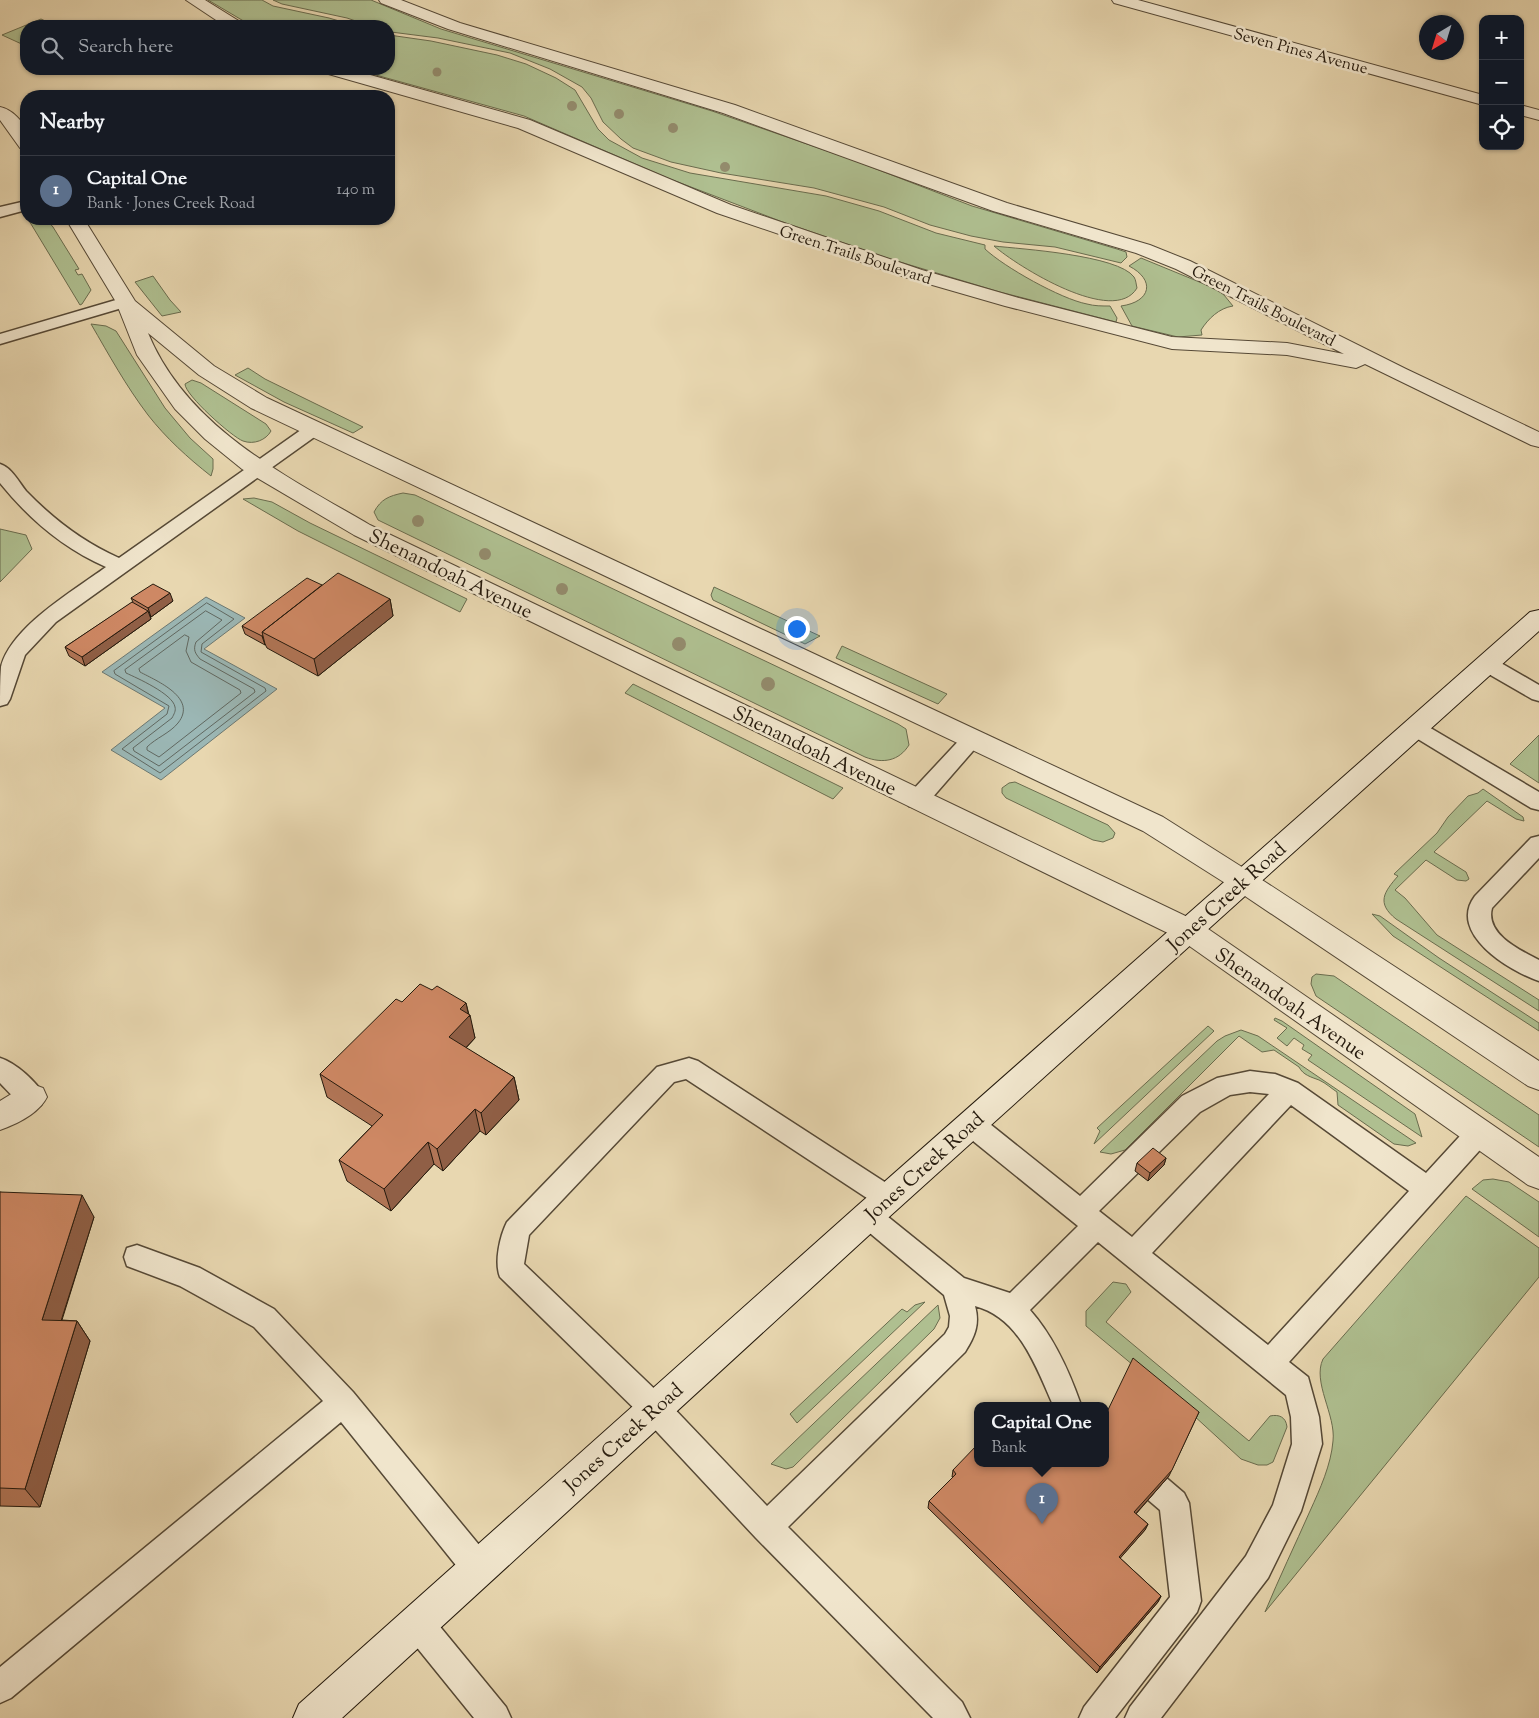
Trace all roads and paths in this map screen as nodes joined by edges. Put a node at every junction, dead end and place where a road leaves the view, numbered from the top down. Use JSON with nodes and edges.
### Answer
{"nodes":[{"id":1,"x":194,"y":0,"type":"edge"},
{"id":2,"x":387,"y":0,"type":"edge"},
{"id":3,"x":1120,"y":0,"type":"edge"},
{"id":4,"x":226,"y":20,"type":"edge"},
{"id":5,"x":352,"y":75,"type":"edge"},
{"id":6,"x":1479,"y":99,"type":"edge"},
{"id":7,"x":1524,"y":111,"type":"edge"},
{"id":8,"x":0,"y":112,"type":"edge"},
{"id":9,"x":1539,"y":115,"type":"edge"},
{"id":10,"x":20,"y":135,"type":"edge"},
{"id":11,"x":20,"y":207,"type":"edge"},
{"id":12,"x":0,"y":212,"type":"edge"},
{"id":13,"x":79,"y":225,"type":"edge"},
{"id":14,"x":126,"y":302,"type":"junction"},
{"id":15,"x":0,"y":339,"type":"edge"},
{"id":16,"x":1398,"y":373,"type":"junction"},
{"id":17,"x":314,"y":429,"type":"junction"},
{"id":18,"x":1539,"y":440,"type":"edge"},
{"id":19,"x":257,"y":468,"type":"junction"},
{"id":20,"x":0,"y":470,"type":"edge"},
{"id":21,"x":119,"y":566,"type":"junction"},
{"id":22,"x":1539,"y":618,"type":"edge"},
{"id":23,"x":1487,"y":664,"type":"junction"},
{"id":24,"x":1539,"y":694,"type":"edge"},
{"id":25,"x":0,"y":699,"type":"edge"},
{"id":26,"x":1415,"y":728,"type":"junction"},
{"id":27,"x":972,"y":739,"type":"junction"},
{"id":28,"x":917,"y":800,"type":"junction"},
{"id":29,"x":1539,"y":802,"type":"edge"},
{"id":30,"x":1539,"y":844,"type":"edge"},
{"id":31,"x":1243,"y":881,"type":"junction"},
{"id":32,"x":1188,"y":930,"type":"junction"},
{"id":33,"x":1539,"y":972,"type":"edge"},
{"id":34,"x":0,"y":1068,"type":"edge"},
{"id":35,"x":1539,"y":1077,"type":"edge"},
{"id":36,"x":1289,"y":1090,"type":"junction"},
{"id":37,"x":32,"y":1097,"type":"joint"},
{"id":38,"x":0,"y":1117,"type":"edge"},
{"id":39,"x":972,"y":1124,"type":"junction"},
{"id":40,"x":1479,"y":1133,"type":"junction"},
{"id":41,"x":1539,"y":1175,"type":"edge"},
{"id":42,"x":1427,"y":1189,"type":"junction"},
{"id":43,"x":878,"y":1207,"type":"junction"},
{"id":44,"x":1088,"y":1219,"type":"junction"},
{"id":45,"x":1132,"y":1255,"type":"junction"},
{"id":46,"x":137,"y":1257,"type":"dead end"},
{"id":47,"x":956,"y":1288,"type":"junction"},
{"id":48,"x":1011,"y":1310,"type":"junction"},
{"id":49,"x":1269,"y":1364,"type":"junction"},
{"id":50,"x":343,"y":1402,"type":"junction"},
{"id":51,"x":1065,"y":1402,"type":"edge"},
{"id":52,"x":655,"y":1409,"type":"junction"},
{"id":53,"x":1109,"y":1448,"type":"edge"},
{"id":54,"x":768,"y":1527,"type":"junction"},
{"id":55,"x":478,"y":1568,"type":"junction"},
{"id":56,"x":417,"y":1623,"type":"junction"},
{"id":57,"x":0,"y":1687,"type":"edge"},
{"id":58,"x":956,"y":1716,"type":"edge"},
{"id":59,"x":316,"y":1717,"type":"edge"},
{"id":60,"x":495,"y":1718,"type":"edge"},
{"id":61,"x":1095,"y":1718,"type":"edge"},
{"id":62,"x":1141,"y":1718,"type":"edge"}],
"edges":[{"from":1,"to":4,"type":"street"},
{"from":2,"to":16,"type":"street","name":"Green Trails Boulevard"},
{"from":3,"to":6,"type":"street","name":"Seven Pines Avenue"},
{"from":5,"to":16,"type":"street","name":"Green Trails Boulevard"},
{"from":7,"to":9,"type":"street"},
{"from":8,"to":10,"type":"street"},
{"from":11,"to":12,"type":"lane"},
{"from":13,"to":14,"type":"street","name":"Shenandoah Avenue"},
{"from":14,"to":15,"type":"lane"},
{"from":14,"to":17,"type":"street","name":"Shenandoah Avenue"},
{"from":14,"to":19,"type":"street","name":"Shenandoah Avenue"},
{"from":16,"to":18,"type":"street","name":"Green Trails Boulevard"},
{"from":17,"to":19,"type":"lane"},
{"from":17,"to":27,"type":"street","name":"Shenandoah Avenue"},
{"from":19,"to":21,"type":"lane"},
{"from":19,"to":28,"type":"street","name":"Shenandoah Avenue"},
{"from":20,"to":21,"type":"lane"},
{"from":21,"to":25,"type":"lane"},
{"from":22,"to":23,"type":"street","name":"Jones Creek Road"},
{"from":23,"to":24,"type":"lane"},
{"from":23,"to":26,"type":"street","name":"Jones Creek Road"},
{"from":26,"to":29,"type":"lane"},
{"from":26,"to":31,"type":"street","name":"Jones Creek Road"},
{"from":27,"to":28,"type":"lane"},
{"from":27,"to":31,"type":"street","name":"Shenandoah Avenue"},
{"from":28,"to":32,"type":"street","name":"Shenandoah Avenue"},
{"from":30,"to":33,"type":"lane"},
{"from":31,"to":32,"type":"street","name":"Jones Creek Road"},
{"from":31,"to":35,"type":"street","name":"Shenandoah Avenue"},
{"from":32,"to":39,"type":"street","name":"Jones Creek Road"},
{"from":32,"to":40,"type":"street","name":"Shenandoah Avenue"},
{"from":34,"to":37,"type":"lane"},
{"from":36,"to":42,"type":"lane"},
{"from":36,"to":44,"type":"lane"},
{"from":36,"to":45,"type":"lane"},
{"from":37,"to":38,"type":"street"},
{"from":39,"to":43,"type":"street","name":"Jones Creek Road"},
{"from":39,"to":44,"type":"lane"},
{"from":40,"to":41,"type":"street","name":"Shenandoah Avenue"},
{"from":40,"to":42,"type":"lane"},
{"from":42,"to":49,"type":"lane"},
{"from":43,"to":47,"type":"lane"},
{"from":43,"to":52,"type":"street","name":"Jones Creek Road"},
{"from":43,"to":52,"type":"lane"},
{"from":44,"to":45,"type":"lane"},
{"from":44,"to":48,"type":"lane"},
{"from":45,"to":49,"type":"lane"},
{"from":46,"to":50,"type":"lane"},
{"from":47,"to":48,"type":"lane"},
{"from":47,"to":54,"type":"lane"},
{"from":48,"to":51,"type":"lane"},
{"from":49,"to":62,"type":"lane"},
{"from":50,"to":55,"type":"lane"},
{"from":50,"to":57,"type":"lane"},
{"from":52,"to":54,"type":"lane"},
{"from":52,"to":55,"type":"street","name":"Jones Creek Road"},
{"from":53,"to":61,"type":"lane"},
{"from":54,"to":58,"type":"lane"},
{"from":55,"to":56,"type":"street","name":"Jones Creek Road"},
{"from":56,"to":59,"type":"street","name":"Jones Creek Road"},
{"from":56,"to":60,"type":"lane"}]}
